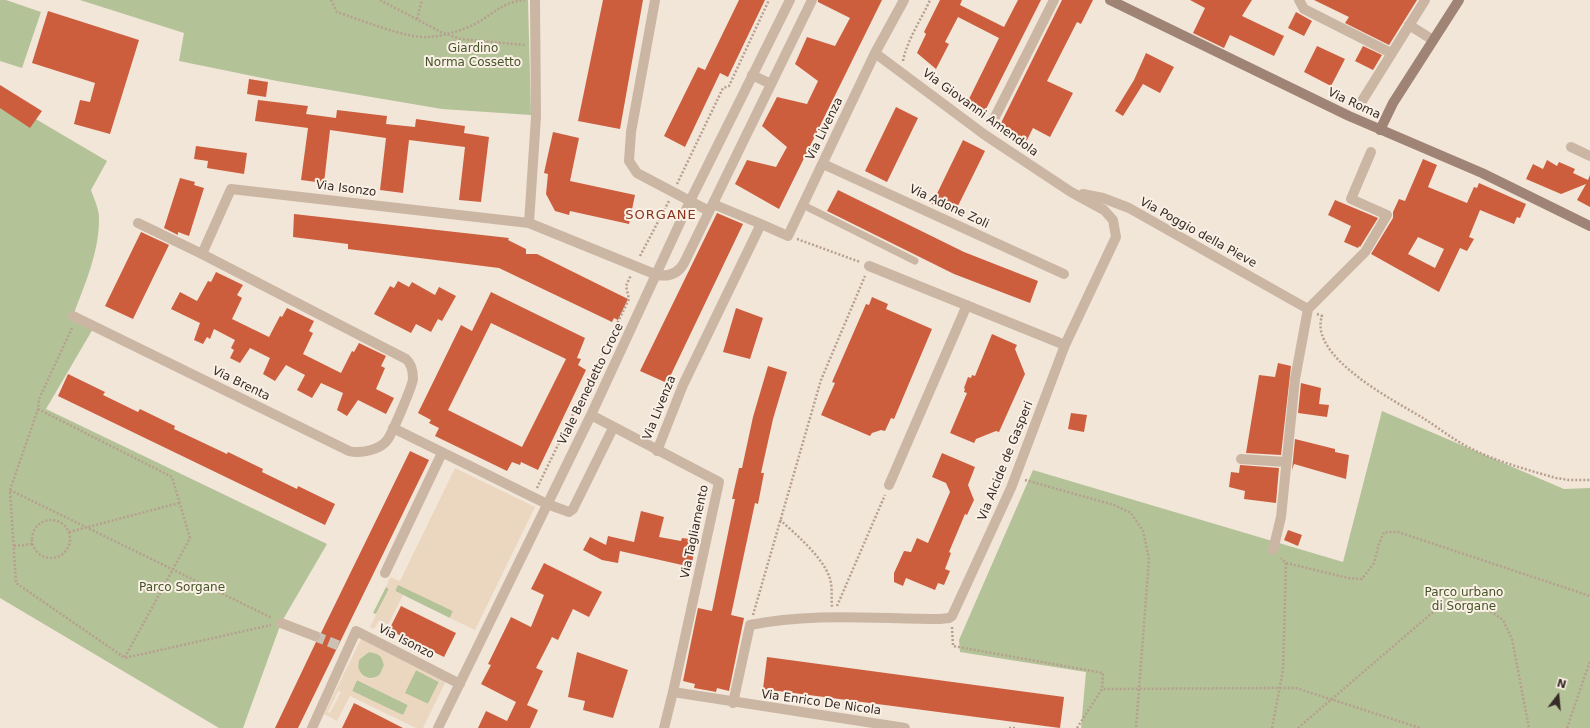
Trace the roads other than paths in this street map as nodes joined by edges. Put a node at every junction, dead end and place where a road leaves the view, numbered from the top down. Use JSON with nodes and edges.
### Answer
{"nodes":[{"id":1,"x":535,"y":0,"type":"edge"},
{"id":2,"x":655,"y":0,"type":"edge"},
{"id":3,"x":812,"y":0,"type":"edge"},
{"id":4,"x":1054,"y":0,"type":"edge"},
{"id":5,"x":1110,"y":0,"type":"edge"},
{"id":6,"x":1300,"y":0,"type":"edge"},
{"id":7,"x":1425,"y":0,"type":"edge"},
{"id":8,"x":1459,"y":0,"type":"edge"},
{"id":9,"x":788,"y":1,"type":"edge"},
{"id":10,"x":902,"y":3,"type":"edge"},
{"id":11,"x":1409,"y":25,"type":"junction"},
{"id":12,"x":1433,"y":40,"type":"junction"},
{"id":13,"x":876,"y":53,"type":"junction"},
{"id":14,"x":1391,"y":53,"type":"junction"},
{"id":15,"x":752,"y":75,"type":"junction"},
{"id":16,"x":771,"y":84,"type":"junction"},
{"id":17,"x":1362,"y":101,"type":"dead end"},
{"id":18,"x":994,"y":119,"type":"dead end"},
{"id":19,"x":1380,"y":130,"type":"junction"},
{"id":20,"x":1570,"y":147,"type":"dead end"},
{"id":21,"x":1371,"y":152,"type":"dead end"},
{"id":22,"x":1590,"y":156,"type":"edge"},
{"id":23,"x":823,"y":164,"type":"junction"},
{"id":24,"x":1071,"y":192,"type":"junction"},
{"id":25,"x":690,"y":201,"type":"junction"},
{"id":26,"x":802,"y":205,"type":"junction"},
{"id":27,"x":711,"y":208,"type":"junction"},
{"id":28,"x":138,"y":223,"type":"dead end"},
{"id":29,"x":529,"y":223,"type":"junction"},
{"id":30,"x":761,"y":224,"type":"junction"},
{"id":31,"x":1590,"y":226,"type":"edge"},
{"id":32,"x":202,"y":254,"type":"junction"},
{"id":33,"x":915,"y":261,"type":"dead end"},
{"id":34,"x":869,"y":266,"type":"road end"},
{"id":35,"x":657,"y":274,"type":"junction"},
{"id":36,"x":1064,"y":274,"type":"dead end"},
{"id":37,"x":967,"y":305,"type":"junction"},
{"id":38,"x":1308,"y":310,"type":"junction"},
{"id":39,"x":75,"y":318,"type":"road end"},
{"id":40,"x":1065,"y":345,"type":"junction"},
{"id":41,"x":591,"y":416,"type":"junction"},
{"id":42,"x":393,"y":428,"type":"junction"},
{"id":43,"x":613,"y":428,"type":"junction"},
{"id":44,"x":657,"y":451,"type":"junction"},
{"id":45,"x":442,"y":454,"type":"junction"},
{"id":46,"x":1241,"y":459,"type":"dead end"},
{"id":47,"x":1286,"y":462,"type":"junction"},
{"id":48,"x":889,"y":485,"type":"road end"},
{"id":49,"x":547,"y":504,"type":"junction"},
{"id":50,"x":1273,"y":550,"type":"road end"},
{"id":51,"x":385,"y":573,"type":"dead end"},
{"id":52,"x":281,"y":623,"type":"road end"},
{"id":53,"x":315,"y":636,"type":"tunnel mouth"},
{"id":54,"x":460,"y":684,"type":"junction"},
{"id":55,"x":673,"y":692,"type":"junction"},
{"id":56,"x":733,"y":703,"type":"junction"},
{"id":57,"x":312,"y":728,"type":"edge"},
{"id":58,"x":438,"y":728,"type":"edge"},
{"id":59,"x":664,"y":728,"type":"edge"},
{"id":60,"x":905,"y":728,"type":"edge"}],
"edges":[{"from":1,"to":29,"type":"street"},
{"from":2,"to":25,"type":"street"},
{"from":3,"to":16,"type":"street"},
{"from":4,"to":18,"type":"street"},
{"from":5,"to":19,"type":"street","name":"Via Roma"},
{"from":6,"to":14,"type":"street"},
{"from":7,"to":11,"type":"street"},
{"from":8,"to":12,"type":"street"},
{"from":9,"to":15,"type":"street","name":"Viale Benedetto Croce"},
{"from":10,"to":13,"type":"street","name":"Via Livenza"},
{"from":11,"to":12,"type":"street"},
{"from":11,"to":14,"type":"street"},
{"from":12,"to":19,"type":"street"},
{"from":13,"to":23,"type":"street","name":"Via Livenza"},
{"from":13,"to":24,"type":"street","name":"Via Giovanni Amendola"},
{"from":14,"to":17,"type":"street"},
{"from":15,"to":16,"type":"street"},
{"from":15,"to":25,"type":"street","name":"Viale Benedetto Croce"},
{"from":16,"to":27,"type":"street"},
{"from":19,"to":31,"type":"street","name":"Via Roma"},
{"from":20,"to":22,"type":"street"},
{"from":21,"to":38,"type":"street"},
{"from":23,"to":26,"type":"street","name":"Via Livenza"},
{"from":23,"to":36,"type":"street","name":"Via Adone Zoli"},
{"from":24,"to":38,"type":"street","name":"Via Poggio della Pieve"},
{"from":24,"to":40,"type":"street","name":"Via Alcide de Gasperi"},
{"from":25,"to":27,"type":"street"},
{"from":25,"to":35,"type":"street","name":"Viale Benedetto Croce"},
{"from":26,"to":30,"type":"street","name":"Via Livenza"},
{"from":26,"to":33,"type":"lane"},
{"from":27,"to":30,"type":"street"},
{"from":27,"to":35,"type":"street"},
{"from":28,"to":32,"type":"street"},
{"from":29,"to":32,"type":"street","name":"Via Isonzo"},
{"from":29,"to":35,"type":"street","name":"Via Isonzo"},
{"from":30,"to":44,"type":"street","name":"Via Livenza"},
{"from":32,"to":42,"type":"street"},
{"from":34,"to":37,"type":"street"},
{"from":35,"to":41,"type":"street","name":"Viale Benedetto Croce"},
{"from":37,"to":40,"type":"street"},
{"from":37,"to":48,"type":"street"},
{"from":38,"to":47,"type":"street"},
{"from":39,"to":42,"type":"street","name":"Via Brenta"},
{"from":40,"to":56,"type":"street","name":"Via Alcide de Gasperi"},
{"from":41,"to":43,"type":"street","name":"Via Tagliamento"},
{"from":41,"to":49,"type":"street","name":"Viale Benedetto Croce"},
{"from":42,"to":45,"type":"street"},
{"from":43,"to":44,"type":"street","name":"Via Tagliamento"},
{"from":43,"to":49,"type":"street"},
{"from":44,"to":55,"type":"street","name":"Via Tagliamento"},
{"from":45,"to":49,"type":"street"},
{"from":45,"to":51,"type":"street"},
{"from":46,"to":47,"type":"street"},
{"from":47,"to":50,"type":"street"},
{"from":49,"to":54,"type":"street","name":"Viale Benedetto Croce"},
{"from":52,"to":53,"type":"street"},
{"from":54,"to":57,"type":"street","name":"Via Isonzo"},
{"from":54,"to":58,"type":"street","name":"Viale Benedetto Croce"},
{"from":55,"to":56,"type":"street","name":"Via Enrico De Nicola"},
{"from":55,"to":59,"type":"street","name":"Via Tagliamento"},
{"from":56,"to":60,"type":"street","name":"Via Enrico De Nicola"}]}
